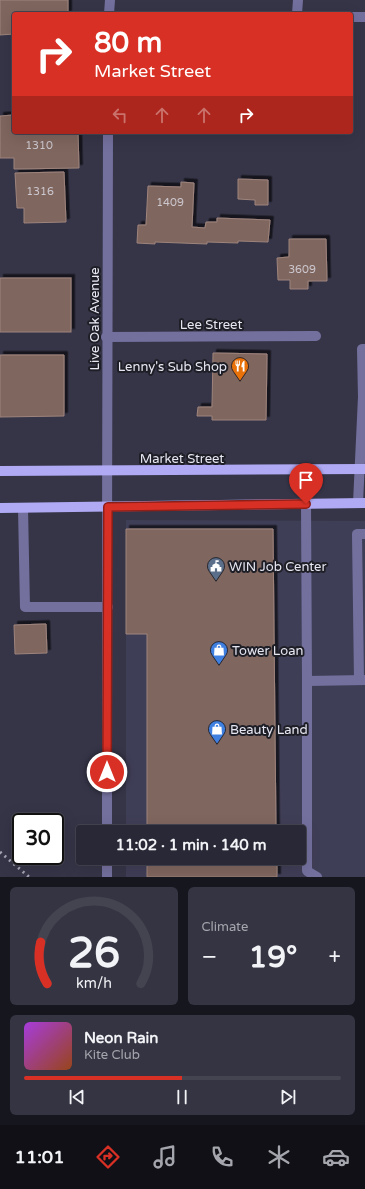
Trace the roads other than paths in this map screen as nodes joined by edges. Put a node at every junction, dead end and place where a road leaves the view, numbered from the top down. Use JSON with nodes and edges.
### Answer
{"nodes":[{"id":1,"x":110,"y":0,"type":"edge"},
{"id":2,"x":298,"y":0,"type":"edge"},
{"id":3,"x":109,"y":12,"type":"edge"},
{"id":4,"x":297,"y":12,"type":"edge"},
{"id":5,"x":353,"y":17,"type":"edge"},
{"id":6,"x":365,"y":17,"type":"edge"},
{"id":7,"x":108,"y":134,"type":"edge"},
{"id":8,"x":316,"y":336,"type":"dead end"},
{"id":9,"x":106,"y":337,"type":"junction"},
{"id":10,"x":365,"y":349,"type":"edge"},
{"id":11,"x":364,"y":397,"type":"edge"},
{"id":12,"x":362,"y":469,"type":"edge"},
{"id":13,"x":0,"y":471,"type":"edge"},
{"id":14,"x":108,"y":471,"type":"junction"},
{"id":15,"x":362,"y":503,"type":"edge"},
{"id":16,"x":306,"y":504,"type":"junction"},
{"id":17,"x":108,"y":507,"type":"junction"},
{"id":18,"x":0,"y":508,"type":"edge"},
{"id":19,"x":23,"y":508,"type":"junction"},
{"id":20,"x":365,"y":534,"type":"edge"},
{"id":21,"x":108,"y":608,"type":"junction"},
{"id":22,"x":362,"y":680,"type":"edge"},
{"id":23,"x":307,"y":681,"type":"junction"},
{"id":24,"x":107,"y":825,"type":"edge"},
{"id":25,"x":107,"y":865,"type":"edge"},
{"id":26,"x":107,"y":877,"type":"edge"},
{"id":27,"x":317,"y":877,"type":"edge"}],
"edges":[{"from":1,"to":3,"type":"street"},
{"from":2,"to":4,"type":"street"},
{"from":5,"to":6,"type":"street"},
{"from":7,"to":9,"type":"street","name":"Live Oak Avenue"},
{"from":8,"to":9,"type":"street","name":"Lee Street"},
{"from":9,"to":14,"type":"street","name":"Live Oak Avenue"},
{"from":10,"to":11,"type":"street"},
{"from":11,"to":12,"type":"street"},
{"from":12,"to":14,"type":"main road","name":"Market Street"},
{"from":12,"to":15,"type":"street"},
{"from":13,"to":14,"type":"main road","name":"Market Street"},
{"from":14,"to":17,"type":"street","name":"Live Oak Avenue"},
{"from":15,"to":16,"type":"main road"},
{"from":16,"to":17,"type":"main road"},
{"from":16,"to":23,"type":"street"},
{"from":17,"to":19,"type":"main road"},
{"from":17,"to":21,"type":"street","name":"Live Oak Avenue"},
{"from":18,"to":19,"type":"main road"},
{"from":19,"to":21,"type":"street"},
{"from":20,"to":22,"type":"street"},
{"from":21,"to":24,"type":"street","name":"Live Oak Avenue"},
{"from":22,"to":23,"type":"street"},
{"from":23,"to":27,"type":"street"},
{"from":25,"to":26,"type":"street"}]}
